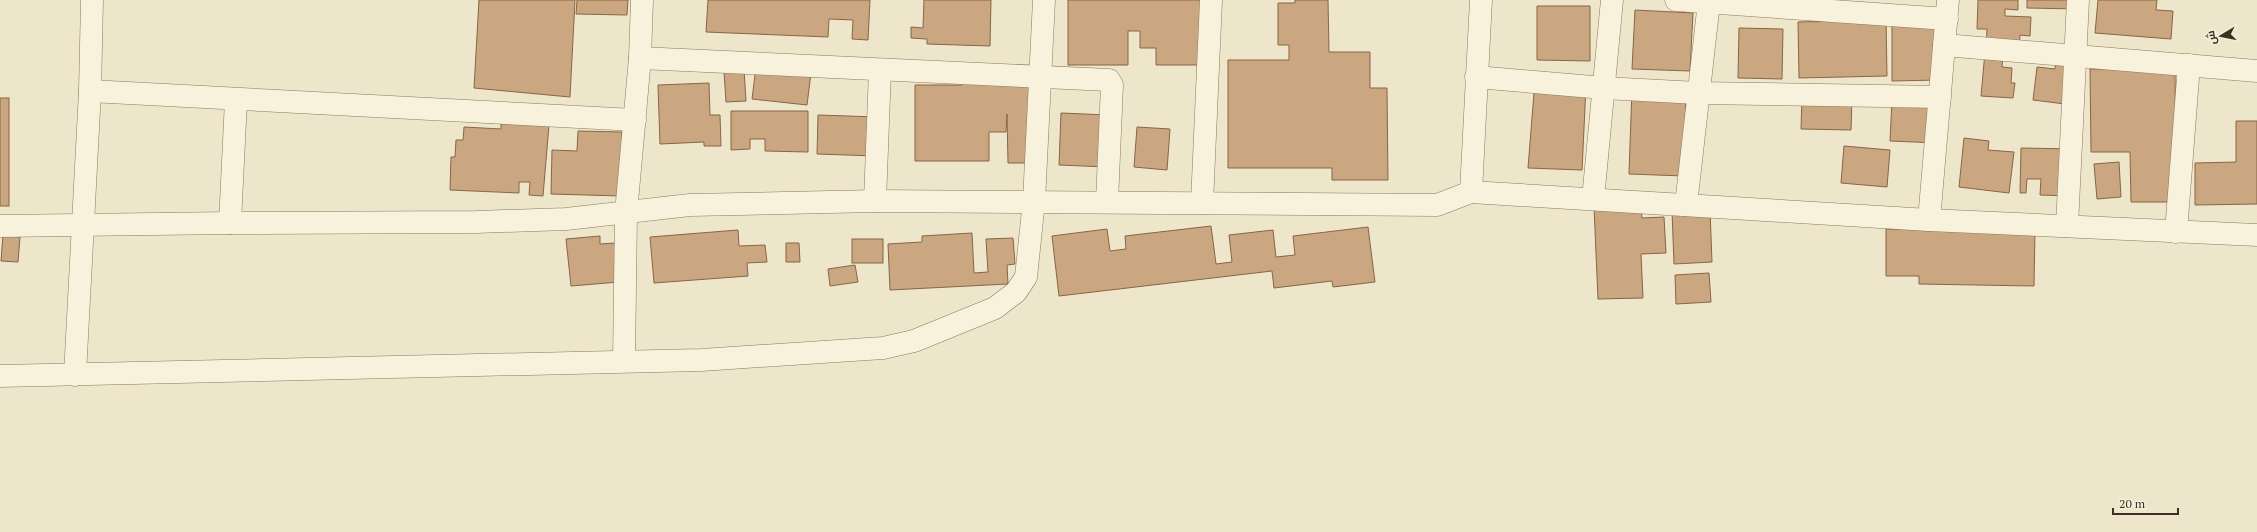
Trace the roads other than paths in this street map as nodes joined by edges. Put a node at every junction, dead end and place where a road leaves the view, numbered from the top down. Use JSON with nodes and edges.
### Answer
{"nodes":[{"id":1,"x":92,"y":0,"type":"edge"},
{"id":2,"x":642,"y":0,"type":"edge"},
{"id":3,"x":1044,"y":0,"type":"edge"},
{"id":4,"x":1211,"y":0,"type":"edge"},
{"id":5,"x":1480,"y":0,"type":"edge"},
{"id":6,"x":1612,"y":0,"type":"edge"},
{"id":7,"x":1676,"y":0,"type":"edge"},
{"id":8,"x":2078,"y":0,"type":"edge"},
{"id":9,"x":1709,"y":2,"type":"junction"},
{"id":10,"x":1838,"y":6,"type":"edge"},
{"id":11,"x":1947,"y":10,"type":"edge"},
{"id":12,"x":1944,"y":45,"type":"junction"},
{"id":13,"x":2076,"y":56,"type":"junction"},
{"id":14,"x":640,"y":58,"type":"junction"},
{"id":15,"x":2189,"y":65,"type":"junction"},
{"id":16,"x":880,"y":70,"type":"junction"},
{"id":17,"x":2257,"y":71,"type":"edge"},
{"id":18,"x":1040,"y":76,"type":"junction"},
{"id":19,"x":1476,"y":78,"type":"junction"},
{"id":20,"x":1604,"y":88,"type":"junction"},
{"id":21,"x":90,"y":91,"type":"junction"},
{"id":22,"x":1698,"y":93,"type":"junction"},
{"id":23,"x":1940,"y":97,"type":"junction"},
{"id":24,"x":236,"y":100,"type":"junction"},
{"id":25,"x":635,"y":120,"type":"junction"},
{"id":26,"x":1471,"y":192,"type":"junction"},
{"id":27,"x":1593,"y":199,"type":"junction"},
{"id":28,"x":875,"y":201,"type":"junction"},
{"id":29,"x":1034,"y":201,"type":"junction"},
{"id":30,"x":1107,"y":202,"type":"junction"},
{"id":31,"x":1202,"y":203,"type":"junction"},
{"id":32,"x":1686,"y":205,"type":"junction"},
{"id":33,"x":626,"y":214,"type":"junction"},
{"id":34,"x":1929,"y":220,"type":"junction"},
{"id":35,"x":230,"y":223,"type":"junction"},
{"id":36,"x":0,"y":226,"type":"edge"},
{"id":37,"x":2067,"y":226,"type":"junction"},
{"id":38,"x":82,"y":227,"type":"junction"},
{"id":39,"x":2176,"y":232,"type":"junction"},
{"id":40,"x":2257,"y":235,"type":"edge"},
{"id":41,"x":624,"y":361,"type":"junction"},
{"id":42,"x":76,"y":375,"type":"junction"},
{"id":43,"x":0,"y":376,"type":"edge"}],
"edges":[{"from":1,"to":21,"type":"street"},
{"from":2,"to":14,"type":"street"},
{"from":3,"to":18,"type":"street"},
{"from":4,"to":31,"type":"street"},
{"from":5,"to":19,"type":"street"},
{"from":6,"to":20,"type":"street"},
{"from":7,"to":9,"type":"street"},
{"from":8,"to":13,"type":"street"},
{"from":9,"to":10,"type":"street"},
{"from":9,"to":22,"type":"street"},
{"from":10,"to":11,"type":"street"},
{"from":11,"to":12,"type":"street"},
{"from":12,"to":13,"type":"street"},
{"from":12,"to":23,"type":"street"},
{"from":13,"to":15,"type":"street"},
{"from":13,"to":37,"type":"street"},
{"from":14,"to":16,"type":"street"},
{"from":14,"to":25,"type":"street"},
{"from":15,"to":17,"type":"street"},
{"from":15,"to":39,"type":"street"},
{"from":16,"to":18,"type":"street"},
{"from":16,"to":28,"type":"street"},
{"from":18,"to":29,"type":"street"},
{"from":18,"to":30,"type":"street"},
{"from":19,"to":20,"type":"street"},
{"from":19,"to":26,"type":"street"},
{"from":20,"to":22,"type":"street"},
{"from":20,"to":27,"type":"street"},
{"from":21,"to":24,"type":"street"},
{"from":21,"to":38,"type":"street"},
{"from":22,"to":23,"type":"street"},
{"from":22,"to":32,"type":"street"},
{"from":23,"to":34,"type":"street"},
{"from":24,"to":25,"type":"street"},
{"from":24,"to":35,"type":"street"},
{"from":25,"to":33,"type":"street"},
{"from":26,"to":27,"type":"street"},
{"from":26,"to":31,"type":"street"},
{"from":27,"to":32,"type":"street"},
{"from":28,"to":29,"type":"street"},
{"from":28,"to":33,"type":"street"},
{"from":29,"to":30,"type":"street"},
{"from":29,"to":41,"type":"street"},
{"from":30,"to":31,"type":"street"},
{"from":32,"to":34,"type":"street"},
{"from":33,"to":35,"type":"street"},
{"from":33,"to":41,"type":"street"},
{"from":34,"to":37,"type":"street"},
{"from":35,"to":38,"type":"street"},
{"from":36,"to":38,"type":"street"},
{"from":37,"to":39,"type":"street"},
{"from":38,"to":42,"type":"street"},
{"from":39,"to":40,"type":"street"},
{"from":41,"to":42,"type":"street"},
{"from":42,"to":43,"type":"street"}]}
